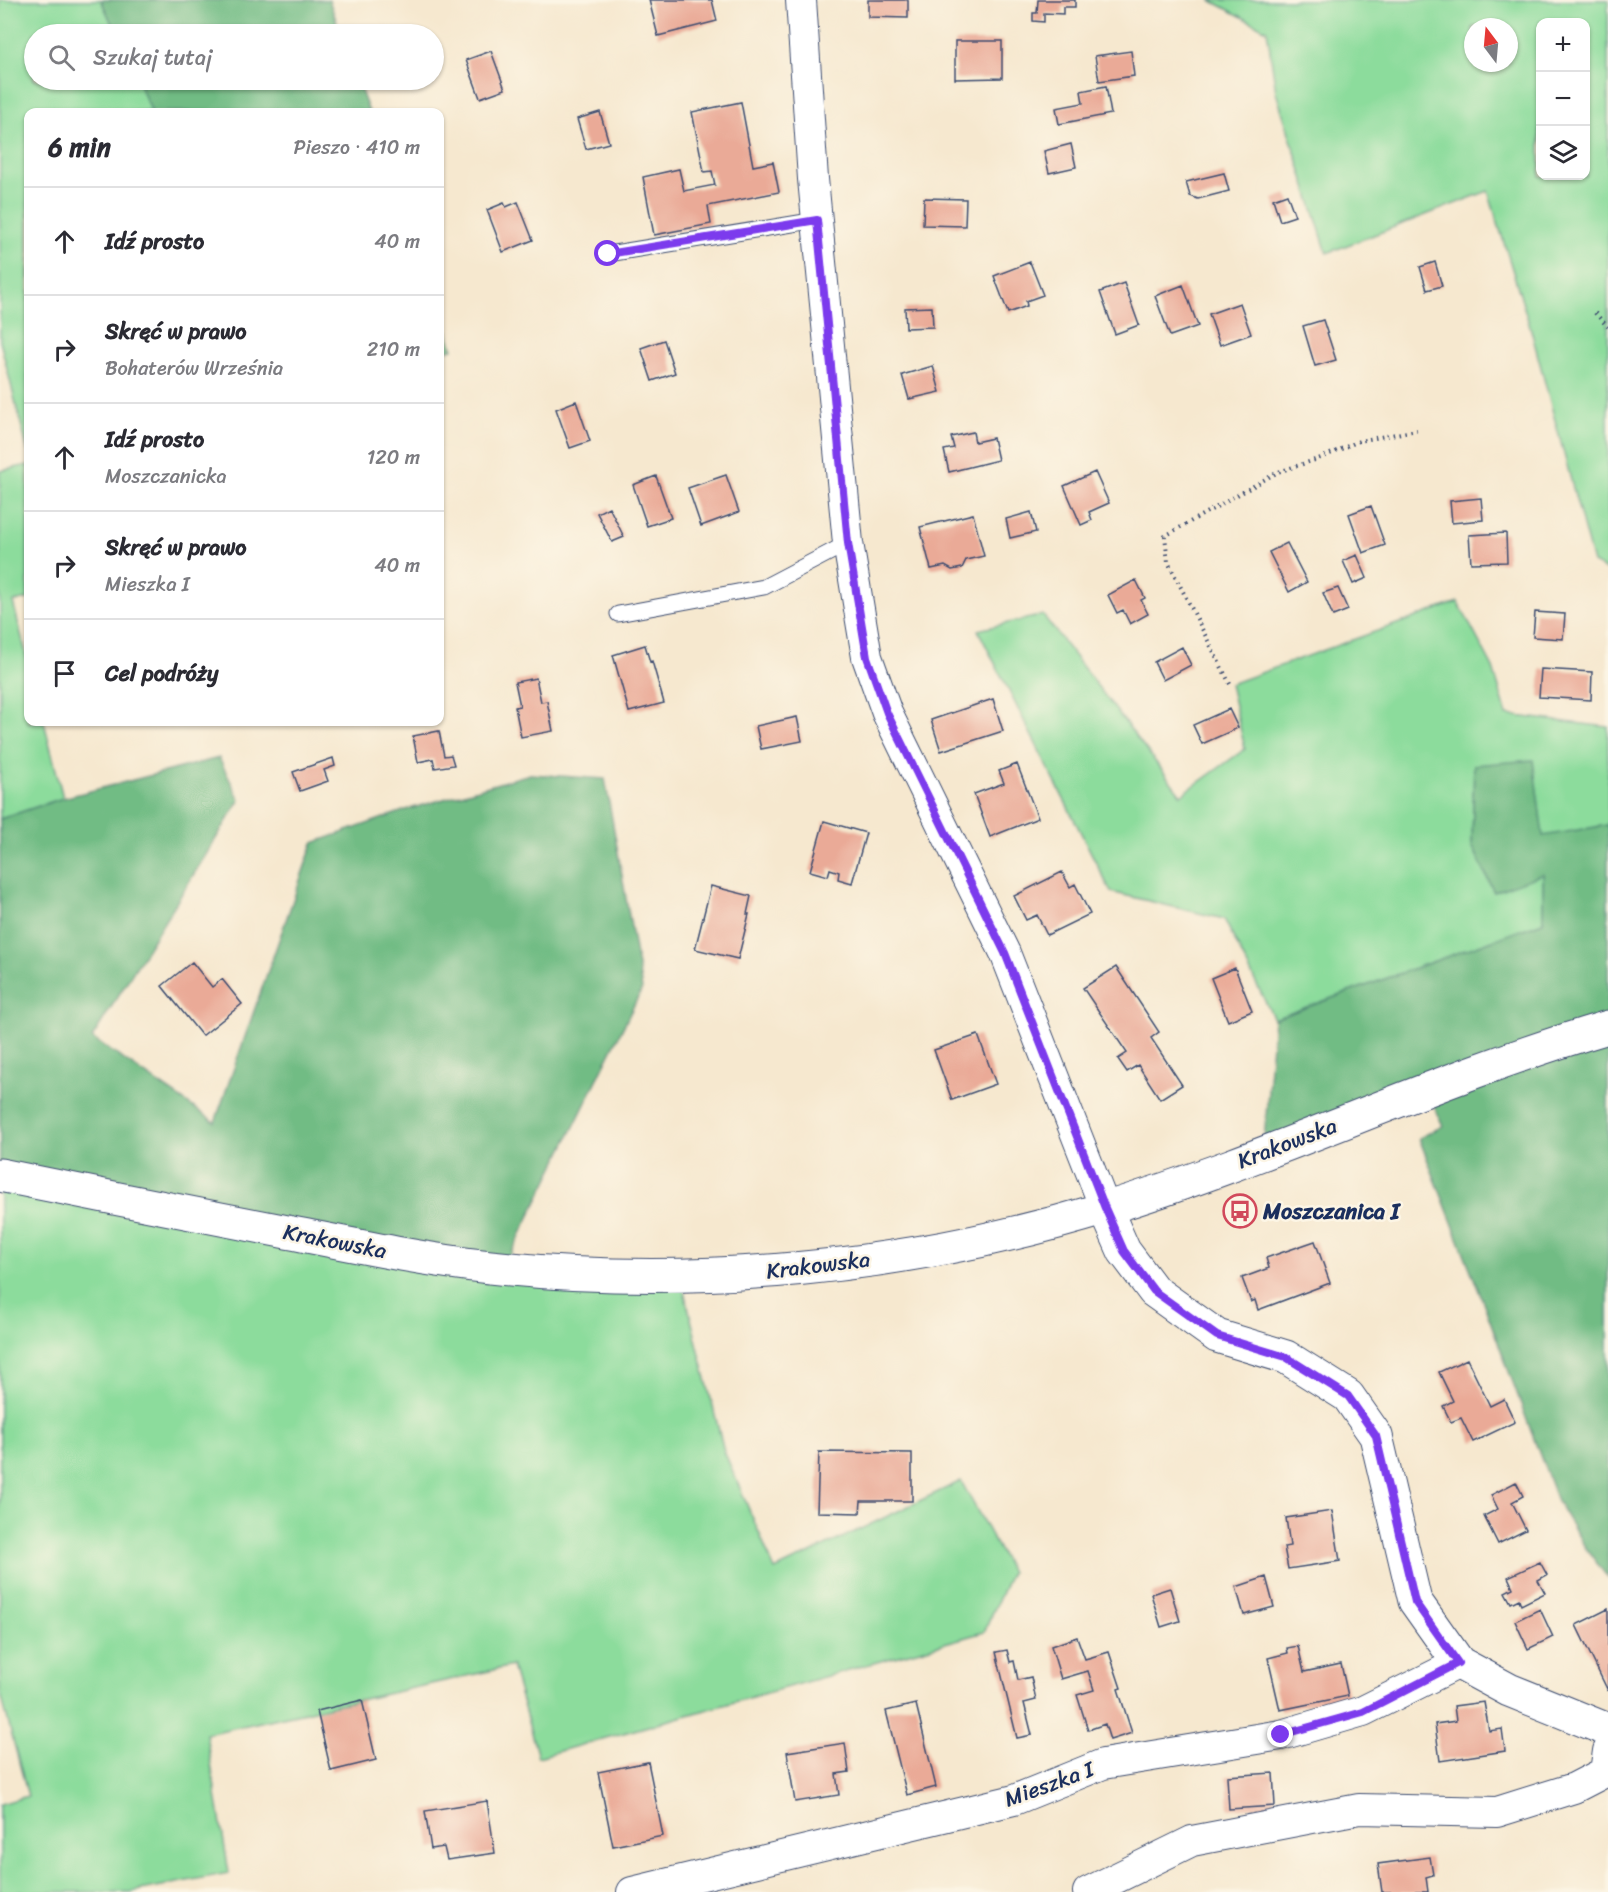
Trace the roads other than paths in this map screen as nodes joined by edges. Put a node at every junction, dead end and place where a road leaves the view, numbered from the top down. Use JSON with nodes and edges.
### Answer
{"nodes":[{"id":1,"x":801,"y":0,"type":"edge"},
{"id":2,"x":817,"y":220,"type":"junction"},
{"id":3,"x":608,"y":254,"type":"dead end"},
{"id":4,"x":848,"y":543,"type":"junction"},
{"id":5,"x":618,"y":614,"type":"dead end"},
{"id":6,"x":1608,"y":1027,"type":"edge"},
{"id":7,"x":0,"y":1175,"type":"edge"},
{"id":8,"x":1105,"y":1208,"type":"junction"},
{"id":9,"x":1458,"y":1663,"type":"junction"},
{"id":10,"x":1608,"y":1730,"type":"edge"},
{"id":11,"x":1608,"y":1751,"type":"edge"},
{"id":12,"x":632,"y":1892,"type":"edge"},
{"id":13,"x":1088,"y":1892,"type":"edge"}],
"edges":[{"from":1,"to":2,"type":"street"},
{"from":2,"to":3,"type":"lane"},
{"from":2,"to":4,"type":"street"},
{"from":4,"to":5,"type":"lane"},
{"from":4,"to":8,"type":"street"},
{"from":6,"to":8,"type":"main road","name":"Krakowska"},
{"from":7,"to":8,"type":"main road","name":"Krakowska"},
{"from":8,"to":9,"type":"main road"},
{"from":9,"to":10,"type":"main road"},
{"from":9,"to":12,"type":"street","name":"Mieszka I"},
{"from":11,"to":13,"type":"street"}]}
